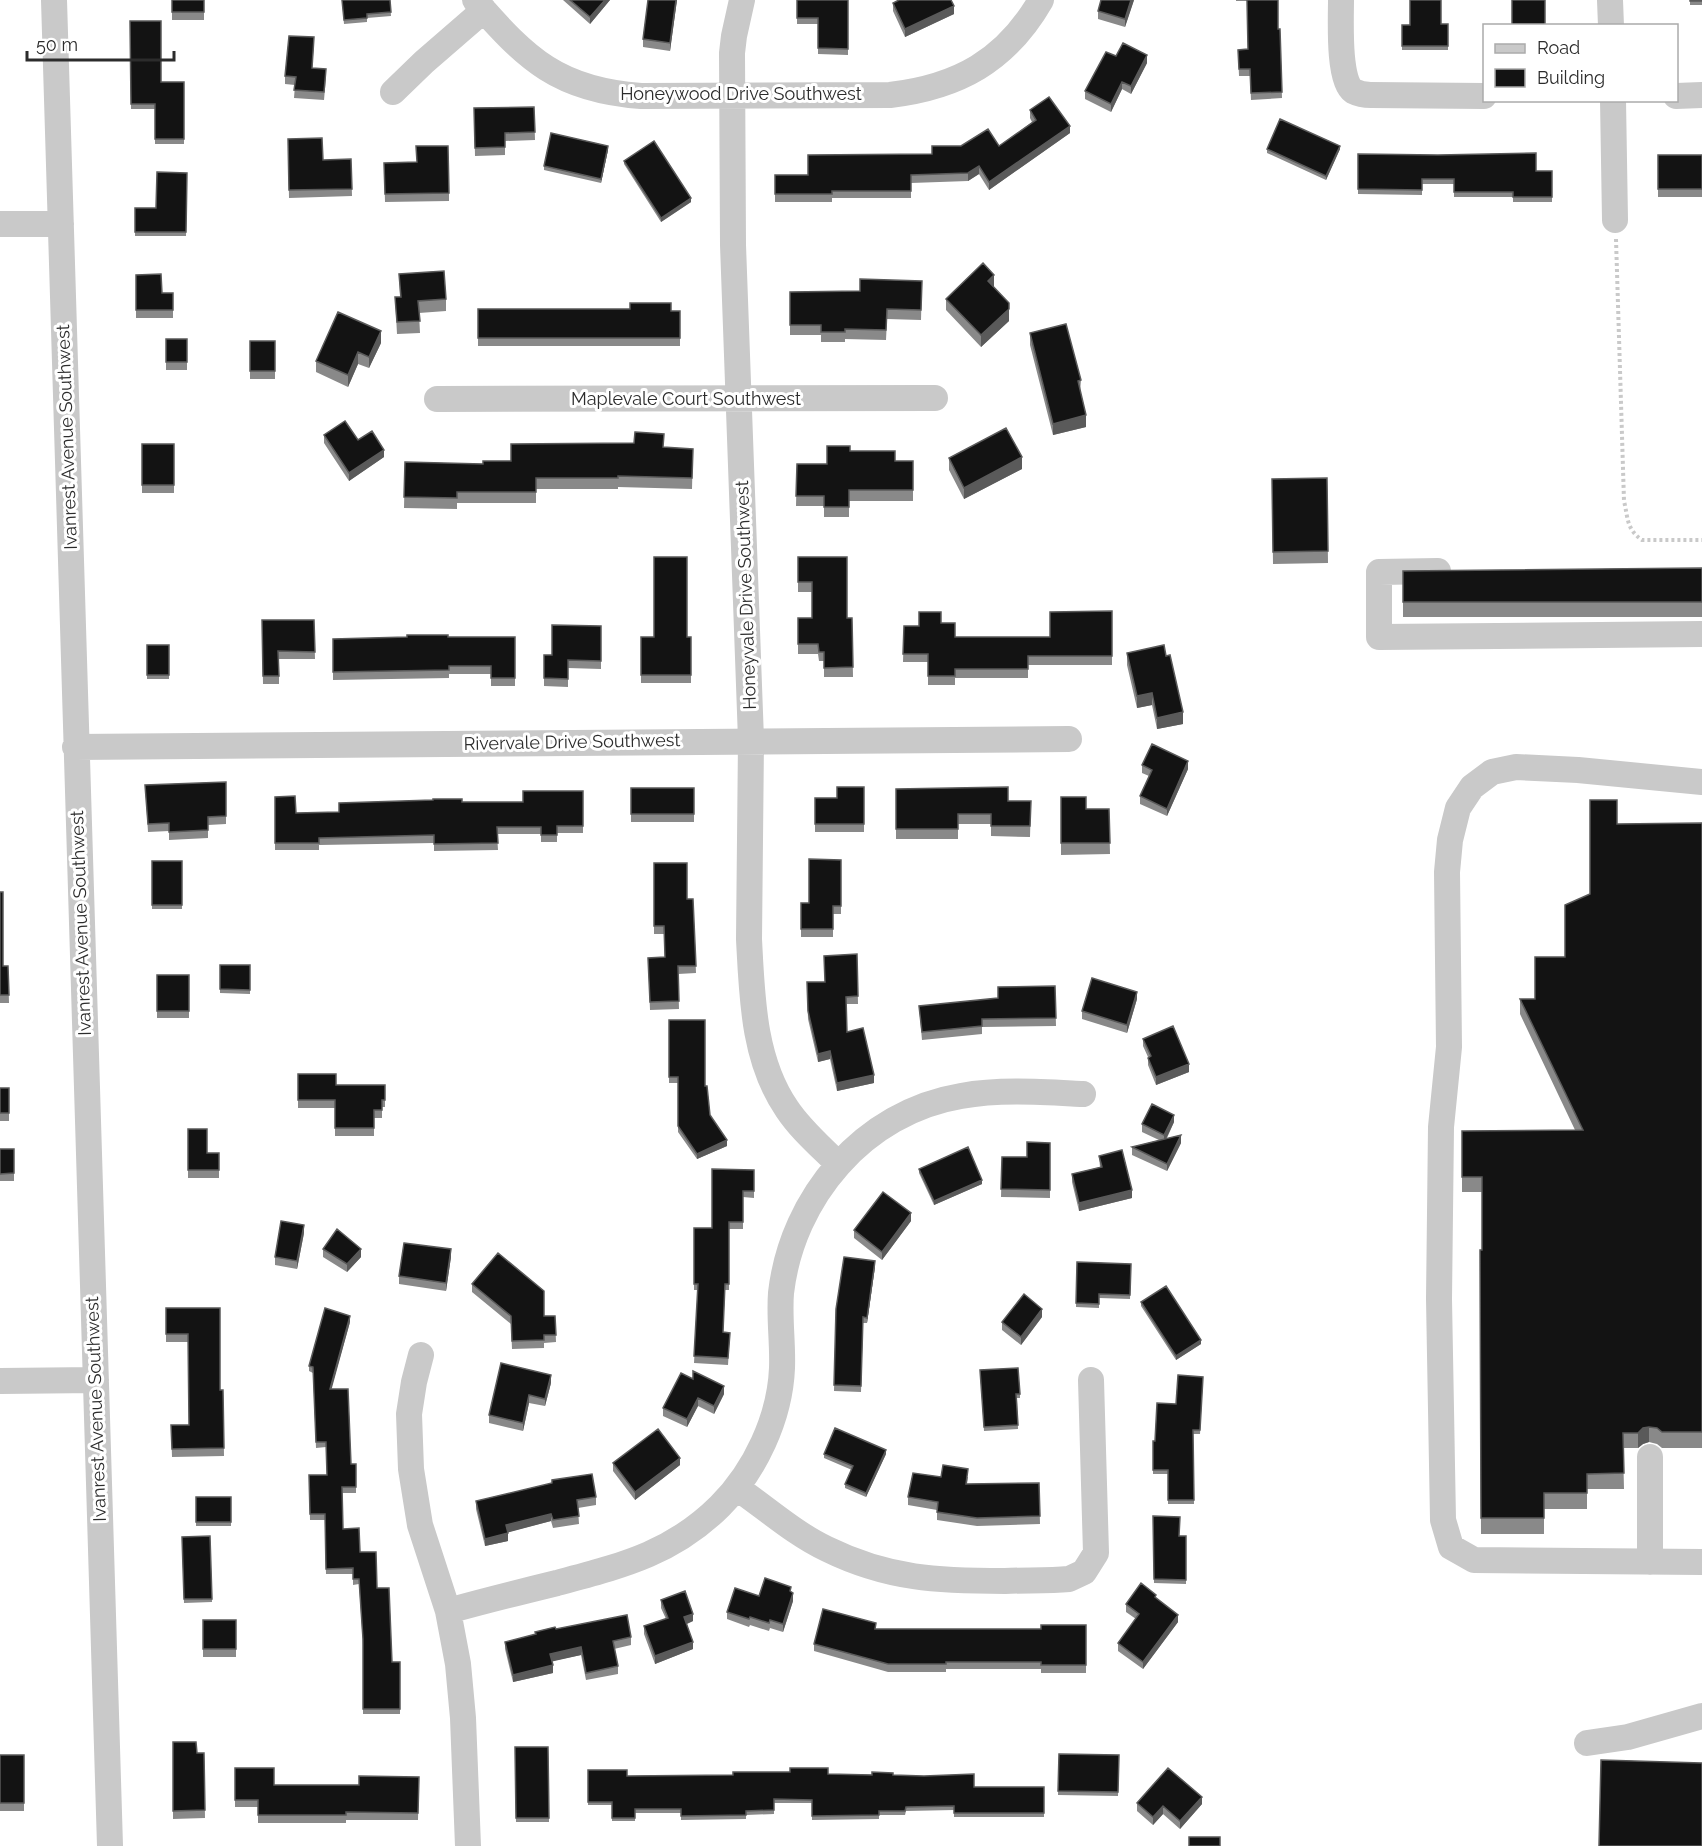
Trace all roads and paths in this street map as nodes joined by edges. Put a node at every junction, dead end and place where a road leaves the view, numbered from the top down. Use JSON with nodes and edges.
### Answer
{"nodes":[{"id":1,"x":54,"y":0,"type":"edge"},
{"id":2,"x":742,"y":0,"type":"edge"},
{"id":3,"x":1041,"y":0,"type":"edge"},
{"id":4,"x":1341,"y":0,"type":"edge"},
{"id":5,"x":1610,"y":0,"type":"edge"},
{"id":6,"x":479,"y":5,"type":"edge"},
{"id":7,"x":1611,"y":24,"type":"edge"},
{"id":8,"x":393,"y":92,"type":"dead end"},
{"id":9,"x":732,"y":95,"type":"junction"},
{"id":10,"x":1702,"y":95,"type":"edge"},
{"id":11,"x":1483,"y":96,"type":"edge"},
{"id":12,"x":1678,"y":96,"type":"edge"},
{"id":13,"x":1613,"y":102,"type":"edge"},
{"id":14,"x":1616,"y":220,"type":"joint"},
{"id":15,"x":0,"y":224,"type":"edge"},
{"id":16,"x":61,"y":224,"type":"junction"},
{"id":17,"x":935,"y":398,"type":"dead end"},
{"id":18,"x":437,"y":399,"type":"dead end"},
{"id":19,"x":740,"y":399,"type":"junction"},
{"id":20,"x":1702,"y":540,"type":"edge"},
{"id":21,"x":1463,"y":571,"type":"edge"},
{"id":22,"x":1702,"y":634,"type":"edge"},
{"id":23,"x":1069,"y":739,"type":"dead end"},
{"id":24,"x":751,"y":740,"type":"junction"},
{"id":25,"x":75,"y":747,"type":"junction"},
{"id":26,"x":1702,"y":782,"type":"edge"},
{"id":27,"x":1083,"y":1094,"type":"dead end"},
{"id":28,"x":838,"y":1164,"type":"junction"},
{"id":29,"x":421,"y":1355,"type":"dead end"},
{"id":30,"x":96,"y":1380,"type":"junction"},
{"id":31,"x":1091,"y":1380,"type":"dead end"},
{"id":32,"x":0,"y":1381,"type":"edge"},
{"id":33,"x":1650,"y":1457,"type":"dead end"},
{"id":34,"x":736,"y":1488,"type":"junction"},
{"id":35,"x":1650,"y":1562,"type":"junction"},
{"id":36,"x":1702,"y":1562,"type":"edge"},
{"id":37,"x":448,"y":1611,"type":"junction"},
{"id":38,"x":1702,"y":1716,"type":"edge"},
{"id":39,"x":1587,"y":1743,"type":"dead end"},
{"id":40,"x":110,"y":1846,"type":"edge"},
{"id":41,"x":468,"y":1846,"type":"edge"}],
"edges":[{"from":1,"to":16,"type":"street","name":"Ivanrest Avenue Southwest"},
{"from":2,"to":9,"type":"street","name":"Honeyvale Drive Southwest"},
{"from":3,"to":9,"type":"street","name":"Honeywood Drive Southwest"},
{"from":4,"to":11,"type":"street"},
{"from":5,"to":7,"type":"street"},
{"from":6,"to":8,"type":"street"},
{"from":6,"to":9,"type":"street","name":"Honeywood Drive Southwest"},
{"from":9,"to":19,"type":"street","name":"Honeyvale Drive Southwest"},
{"from":10,"to":12,"type":"street"},
{"from":13,"to":14,"type":"street"},
{"from":14,"to":20,"type":"path"},
{"from":15,"to":16,"type":"street"},
{"from":16,"to":25,"type":"street","name":"Ivanrest Avenue Southwest"},
{"from":17,"to":19,"type":"street","name":"Maplevale Court Southwest"},
{"from":18,"to":19,"type":"street","name":"Maplevale Court Southwest"},
{"from":19,"to":24,"type":"street","name":"Honeyvale Drive Southwest"},
{"from":21,"to":22,"type":"street"},
{"from":23,"to":24,"type":"street","name":"Rivervale Drive Southwest"},
{"from":24,"to":25,"type":"street","name":"Rivervale Drive Southwest"},
{"from":24,"to":28,"type":"street","name":"Honeyvale Drive Southwest"},
{"from":25,"to":30,"type":"street","name":"Ivanrest Avenue Southwest"},
{"from":26,"to":35,"type":"street"},
{"from":27,"to":28,"type":"street"},
{"from":28,"to":34,"type":"street"},
{"from":29,"to":37,"type":"street"},
{"from":30,"to":32,"type":"street"},
{"from":30,"to":40,"type":"street","name":"Ivanrest Avenue Southwest"},
{"from":31,"to":34,"type":"street"},
{"from":33,"to":35,"type":"street"},
{"from":34,"to":37,"type":"street"},
{"from":35,"to":36,"type":"street"},
{"from":37,"to":41,"type":"street"},
{"from":38,"to":39,"type":"street"}]}
